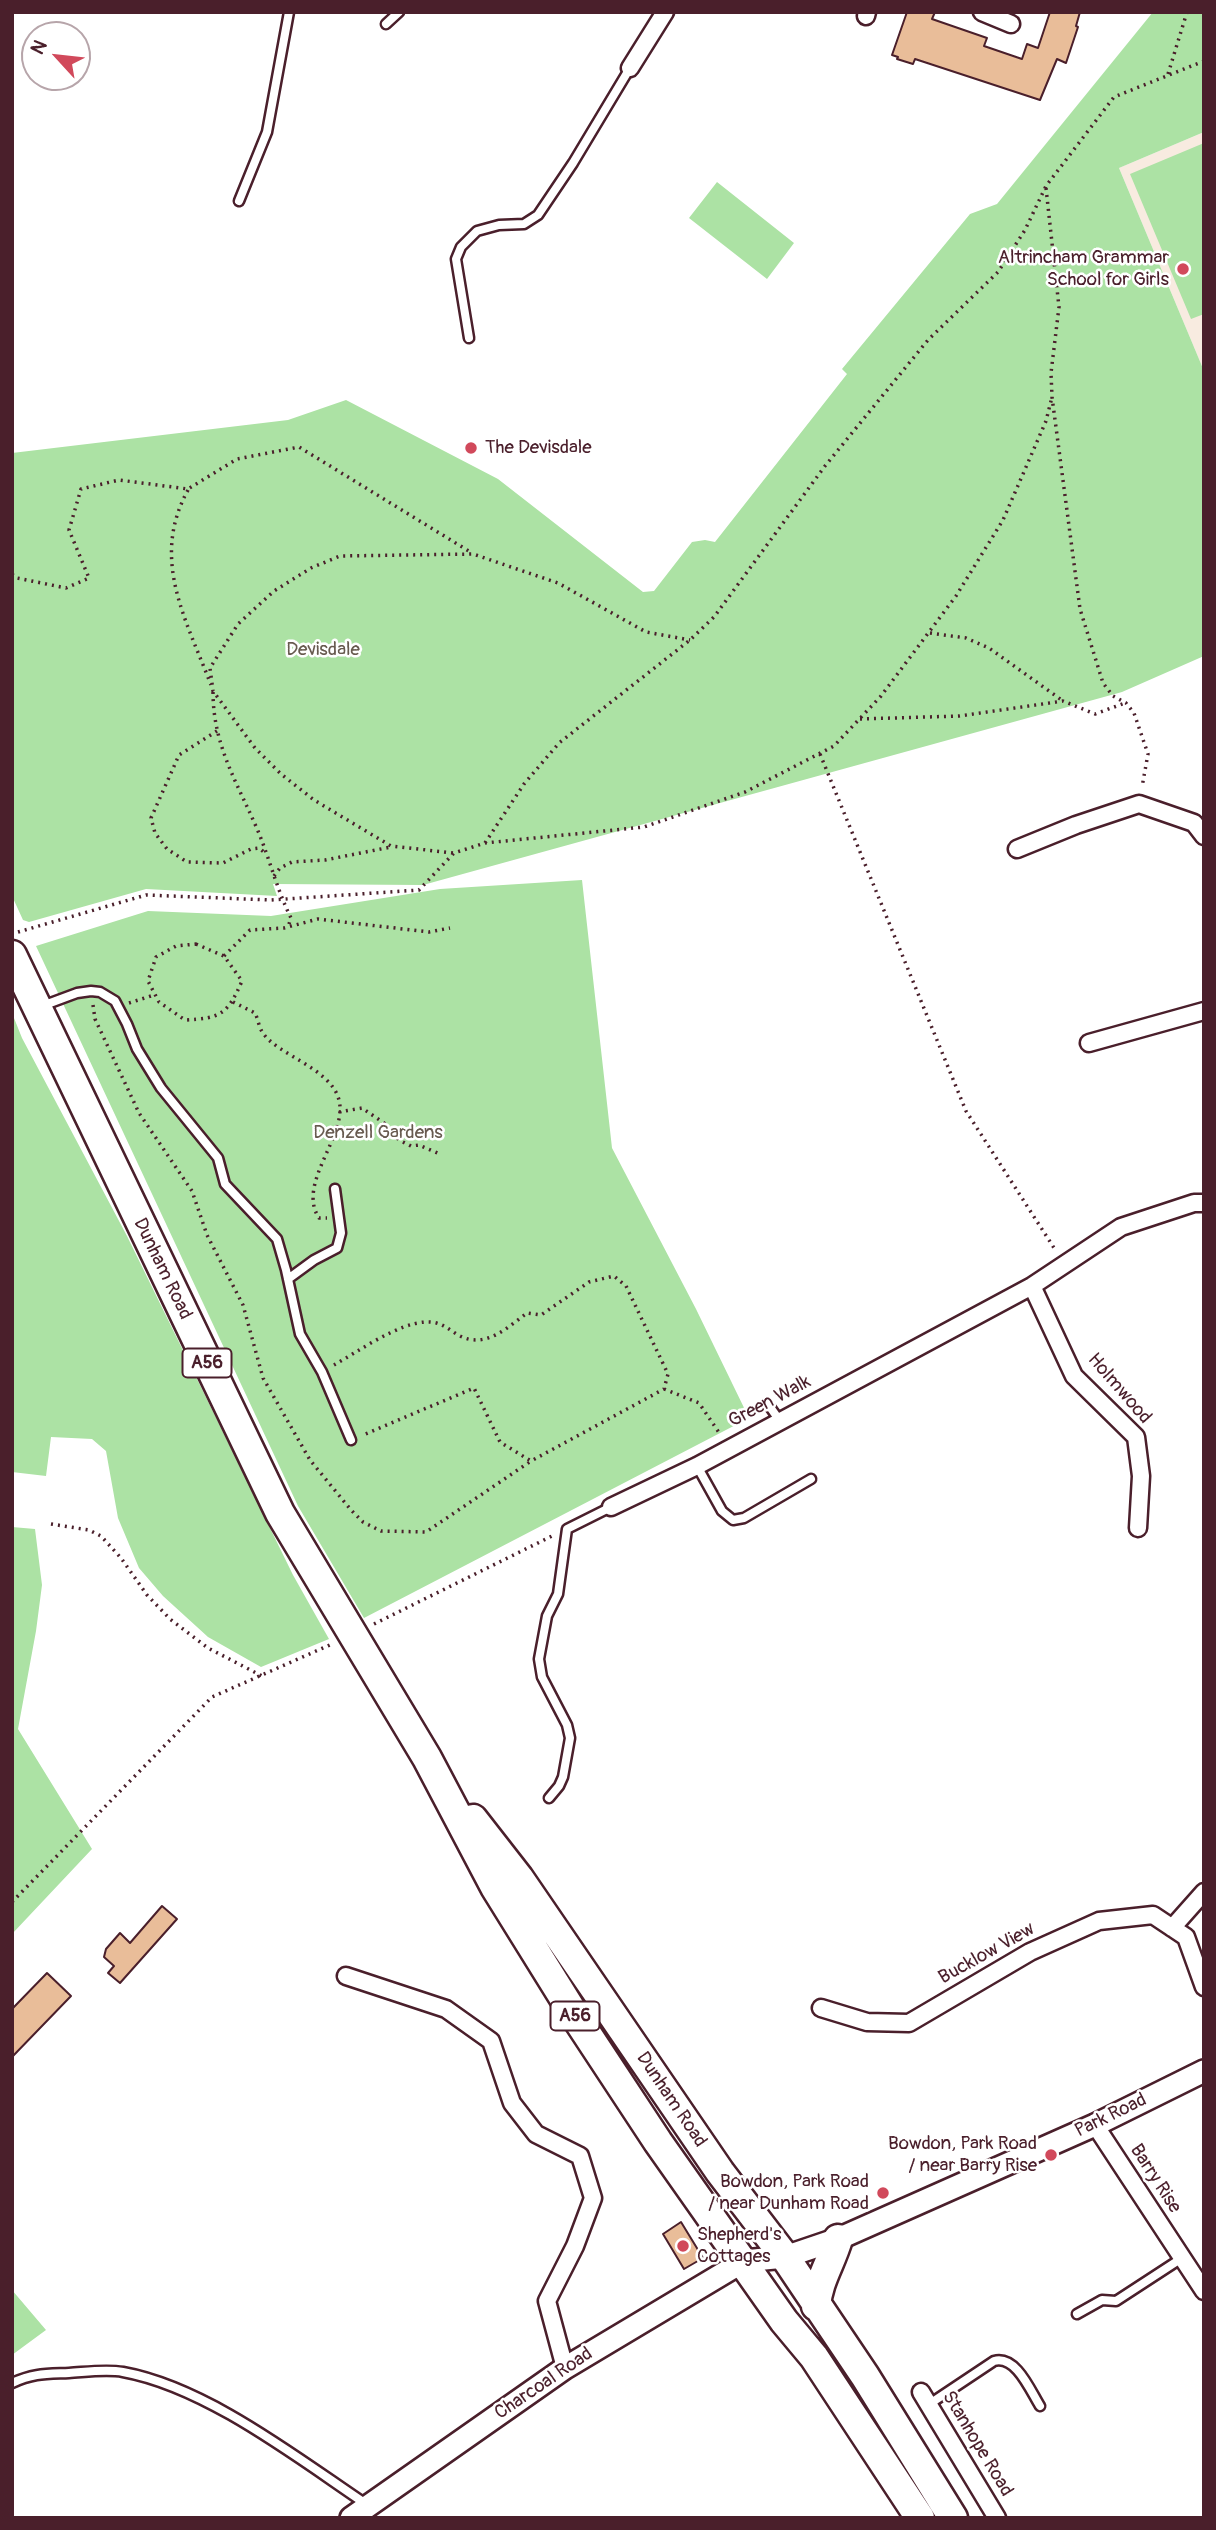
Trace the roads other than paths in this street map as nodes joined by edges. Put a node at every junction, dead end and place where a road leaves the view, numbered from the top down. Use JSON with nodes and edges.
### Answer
{"nodes":[{"id":1,"x":289,"y":12,"type":"edge"},
{"id":2,"x":399,"y":12,"type":"edge"},
{"id":3,"x":664,"y":12,"type":"edge"},
{"id":4,"x":982,"y":12,"type":"edge"},
{"id":5,"x":386,"y":24,"type":"dead end"},
{"id":6,"x":1011,"y":24,"type":"dead end"},
{"id":7,"x":630,"y":68,"type":"joint"},
{"id":8,"x":239,"y":201,"type":"dead end"},
{"id":9,"x":470,"y":338,"type":"dead end"},
{"id":10,"x":1204,"y":836,"type":"edge"},
{"id":11,"x":1017,"y":849,"type":"dead end"},
{"id":12,"x":12,"y":955,"type":"edge"},
{"id":13,"x":36,"y":1008,"type":"junction"},
{"id":14,"x":1204,"y":1012,"type":"edge"},
{"id":15,"x":1089,"y":1043,"type":"dead end"},
{"id":16,"x":335,"y":1189,"type":"dead end"},
{"id":17,"x":1204,"y":1203,"type":"edge"},
{"id":18,"x":288,"y":1279,"type":"junction"},
{"id":19,"x":1032,"y":1286,"type":"junction"},
{"id":20,"x":351,"y":1440,"type":"road end"},
{"id":21,"x":696,"y":1466,"type":"junction"},
{"id":22,"x":811,"y":1479,"type":"dead end"},
{"id":23,"x":611,"y":1507,"type":"joint"},
{"id":24,"x":1138,"y":1528,"type":"dead end"},
{"id":25,"x":427,"y":1758,"type":"junction"},
{"id":26,"x":549,"y":1798,"type":"dead end"},
{"id":27,"x":1204,"y":1892,"type":"edge"},
{"id":28,"x":1172,"y":1928,"type":"junction"},
{"id":29,"x":346,"y":1976,"type":"dead end"},
{"id":30,"x":1204,"y":1987,"type":"edge"},
{"id":31,"x":821,"y":2008,"type":"dead end"},
{"id":32,"x":1204,"y":2071,"type":"edge"},
{"id":33,"x":1095,"y":2125,"type":"junction"},
{"id":34,"x":720,"y":2172,"type":"junction"},
{"id":35,"x":838,"y":2239,"type":"junction"},
{"id":36,"x":785,"y":2257,"type":"junction"},
{"id":37,"x":1182,"y":2258,"type":"junction"},
{"id":38,"x":744,"y":2261,"type":"junction"},
{"id":39,"x":1204,"y":2291,"type":"edge"},
{"id":40,"x":817,"y":2306,"type":"junction"},
{"id":41,"x":1077,"y":2314,"type":"dead end"},
{"id":42,"x":814,"y":2357,"type":"junction"},
{"id":43,"x":565,"y":2368,"type":"junction"},
{"id":44,"x":12,"y":2383,"type":"edge"},
{"id":45,"x":924,"y":2399,"type":"joint"},
{"id":46,"x":1040,"y":2406,"type":"dead end"},
{"id":47,"x":360,"y":2512,"type":"edge"},
{"id":48,"x":920,"y":2518,"type":"edge"},
{"id":49,"x":953,"y":2518,"type":"edge"},
{"id":50,"x":997,"y":2518,"type":"edge"}],
"edges":[{"from":1,"to":8,"type":"lane"},
{"from":2,"to":5,"type":"lane"},
{"from":3,"to":7,"type":"street"},
{"from":4,"to":6,"type":"street"},
{"from":7,"to":9,"type":"lane"},
{"from":10,"to":11,"type":"street"},
{"from":12,"to":13,"type":"highway","name":"Dunham Road","number":"A56"},
{"from":13,"to":18,"type":"lane"},
{"from":13,"to":25,"type":"highway","name":"Dunham Road","number":"A56"},
{"from":14,"to":15,"type":"street"},
{"from":16,"to":18,"type":"lane"},
{"from":17,"to":19,"type":"street","name":"Green Walk"},
{"from":18,"to":20,"type":"lane"},
{"from":19,"to":21,"type":"street","name":"Green Walk"},
{"from":19,"to":24,"type":"street","name":"Holmwood"},
{"from":21,"to":22,"type":"lane"},
{"from":21,"to":23,"type":"street","name":"Green Walk"},
{"from":23,"to":26,"type":"lane","name":"Green Walk"},
{"from":25,"to":34,"type":"highway","name":"Dunham Road","number":"A56"},
{"from":25,"to":38,"type":"highway","name":"Dunham Road","number":"A56"},
{"from":27,"to":28,"type":"street"},
{"from":28,"to":30,"type":"street"},
{"from":28,"to":31,"type":"street","name":"Bucklow View"},
{"from":29,"to":43,"type":"street"},
{"from":32,"to":33,"type":"main road","name":"Park Road"},
{"from":33,"to":35,"type":"main road","name":"Park Road"},
{"from":33,"to":37,"type":"street","name":"Barry Rise"},
{"from":34,"to":36,"type":"highway","name":"Dunham Road","number":"A56"},
{"from":34,"to":38,"type":"highway"},
{"from":35,"to":36,"type":"main road","name":"Park Road"},
{"from":35,"to":40,"type":"highway"},
{"from":36,"to":38,"type":"main road","name":"Park Road"},
{"from":36,"to":40,"type":"highway","name":"Dunham Road","number":"A56"},
{"from":36,"to":42,"type":"highway"},
{"from":37,"to":39,"type":"street","name":"Barry Rise"},
{"from":37,"to":41,"type":"lane"},
{"from":38,"to":42,"type":"highway","name":"Dunham Road","number":"A56"},
{"from":38,"to":43,"type":"main road","name":"Charcoal Road"},
{"from":40,"to":49,"type":"highway","name":"Dunham Road","number":"A56"},
{"from":42,"to":48,"type":"highway","name":"Dunham Road","number":"A56"},
{"from":43,"to":47,"type":"main road","name":"Charcoal Road"},
{"from":44,"to":47,"type":"lane"},
{"from":45,"to":46,"type":"lane"},
{"from":45,"to":50,"type":"street","name":"Stanhope Road"}]}
